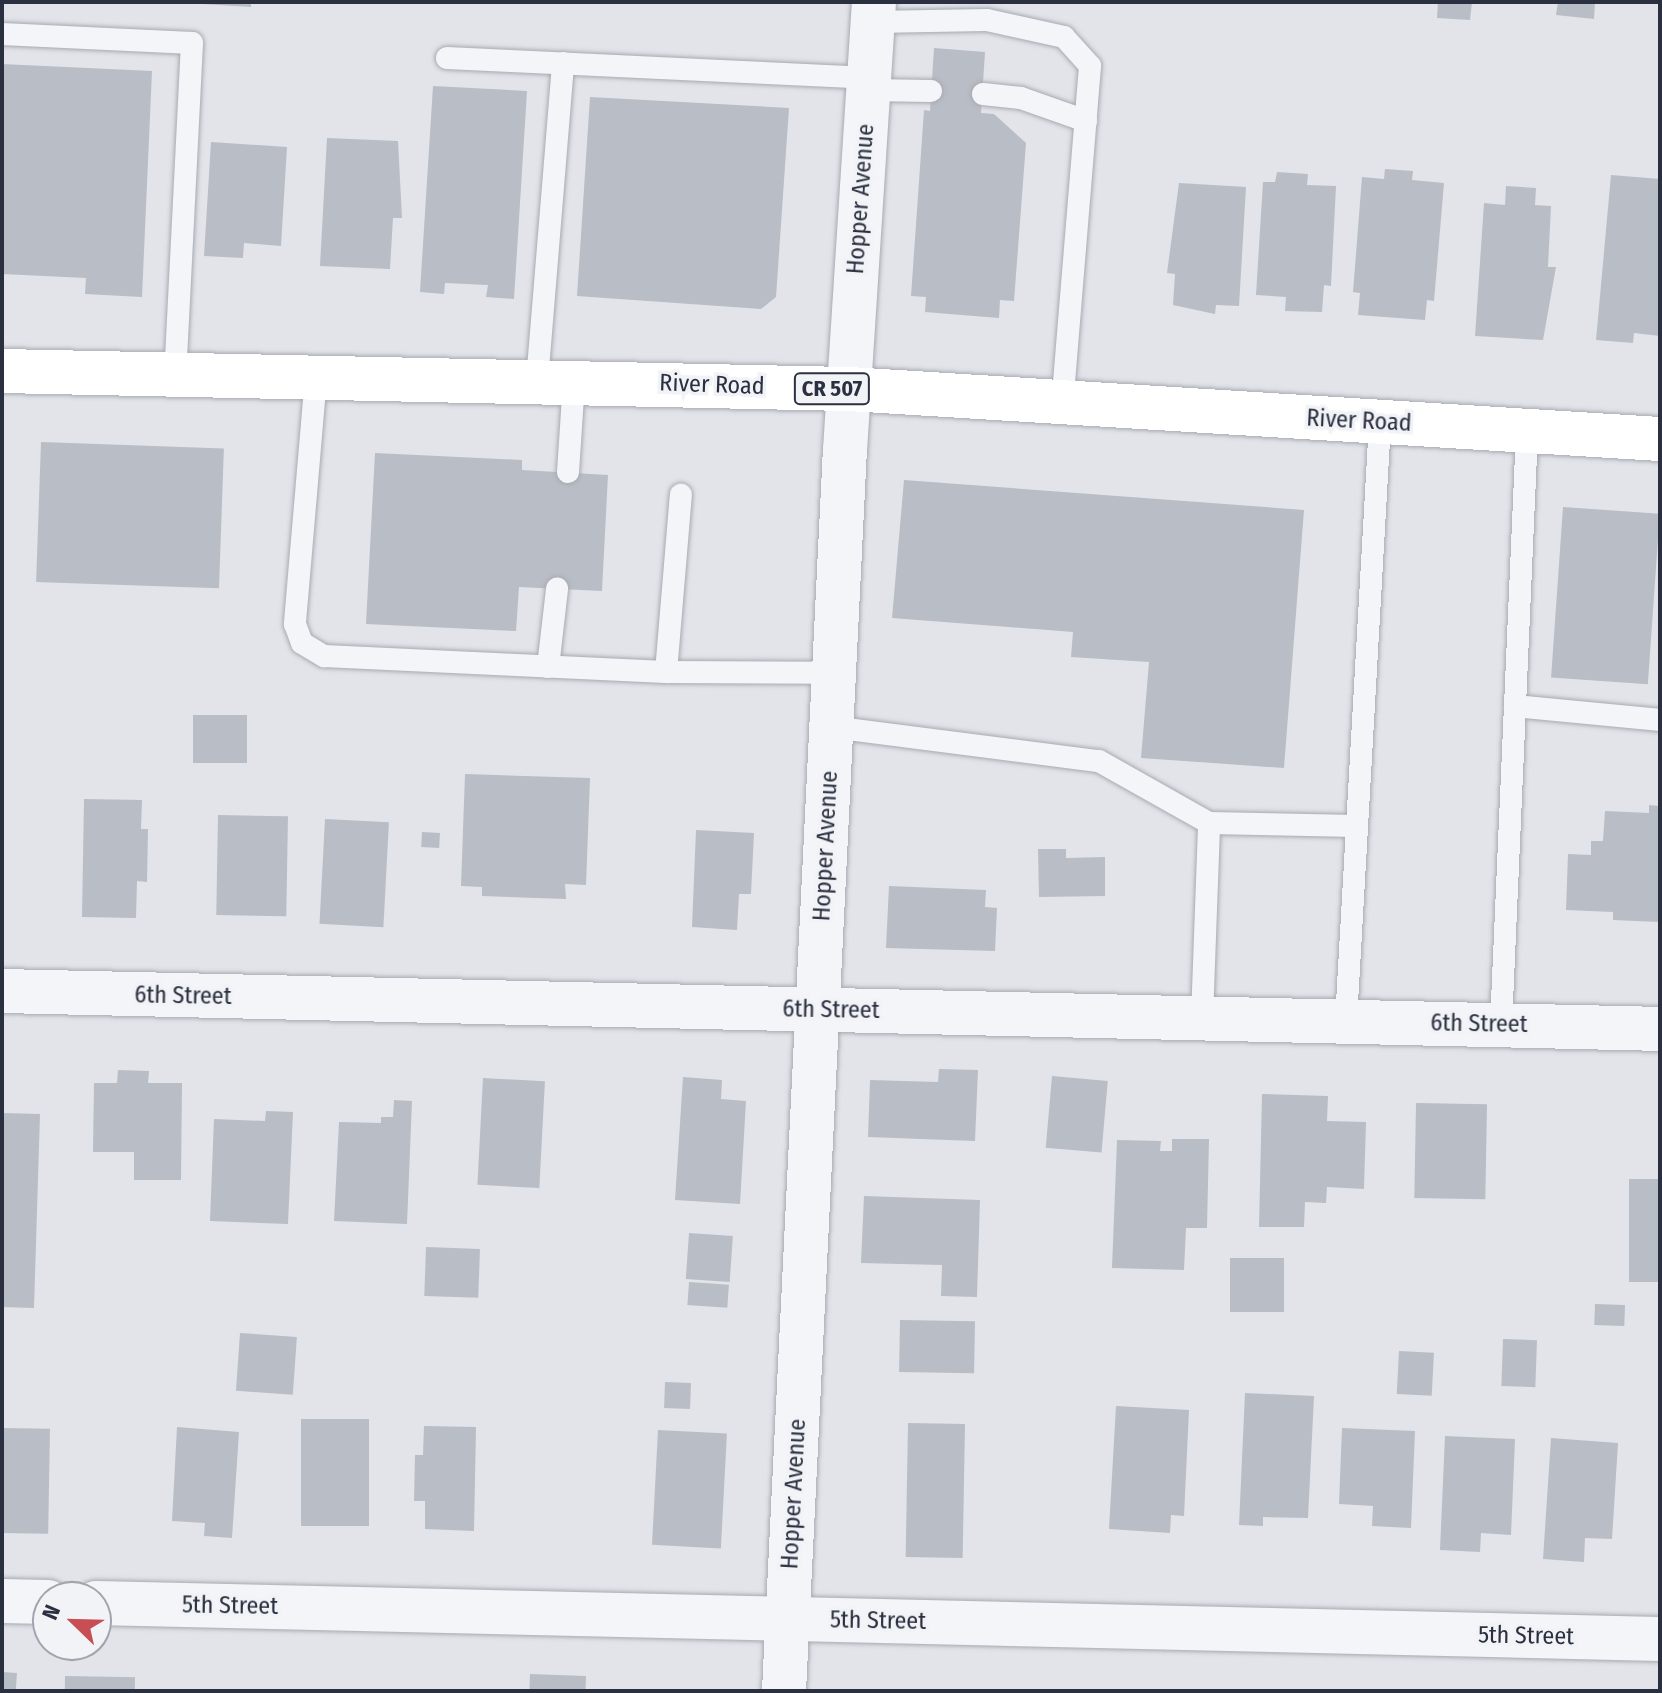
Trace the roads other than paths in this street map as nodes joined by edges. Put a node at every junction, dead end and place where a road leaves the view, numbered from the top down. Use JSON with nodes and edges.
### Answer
{"nodes":[{"id":1,"x":874,"y":12,"type":"edge"},
{"id":2,"x":2,"y":34,"type":"edge"},
{"id":3,"x":447,"y":58,"type":"dead end"},
{"id":4,"x":563,"y":63,"type":"junction"},
{"id":5,"x":869,"y":84,"type":"junction"},
{"id":6,"x":931,"y":91,"type":"dead end"},
{"id":7,"x":983,"y":94,"type":"dead end"},
{"id":8,"x":1086,"y":121,"type":"junction"},
{"id":9,"x":2,"y":371,"type":"edge"},
{"id":10,"x":175,"y":374,"type":"junction"},
{"id":11,"x":316,"y":377,"type":"junction"},
{"id":12,"x":556,"y":381,"type":"junction"},
{"id":13,"x":849,"y":389,"type":"junction"},
{"id":14,"x":1062,"y":403,"type":"junction"},
{"id":15,"x":1380,"y":422,"type":"junction"},
{"id":16,"x":1527,"y":431,"type":"junction"},
{"id":17,"x":1660,"y":439,"type":"edge"},
{"id":18,"x":568,"y":472,"type":"dead end"},
{"id":19,"x":681,"y":495,"type":"dead end"},
{"id":20,"x":557,"y":589,"type":"dead end"},
{"id":21,"x":548,"y":667,"type":"junction"},
{"id":22,"x":666,"y":672,"type":"junction"},
{"id":23,"x":834,"y":673,"type":"junction"},
{"id":24,"x":1515,"y":706,"type":"junction"},
{"id":25,"x":1660,"y":720,"type":"edge"},
{"id":26,"x":832,"y":727,"type":"junction"},
{"id":27,"x":1209,"y":823,"type":"junction"},
{"id":28,"x":1357,"y":826,"type":"junction"},
{"id":29,"x":2,"y":991,"type":"edge"},
{"id":30,"x":818,"y":1009,"type":"junction"},
{"id":31,"x":1202,"y":1018,"type":"junction"},
{"id":32,"x":1346,"y":1021,"type":"junction"},
{"id":33,"x":1501,"y":1025,"type":"junction"},
{"id":34,"x":1660,"y":1029,"type":"edge"},
{"id":35,"x":2,"y":1601,"type":"edge"},
{"id":36,"x":32,"y":1602,"type":"edge"},
{"id":37,"x":112,"y":1603,"type":"edge"},
{"id":38,"x":788,"y":1619,"type":"junction"},
{"id":39,"x":1660,"y":1639,"type":"edge"},
{"id":40,"x":784,"y":1691,"type":"edge"}],
"edges":[{"from":1,"to":5,"type":"street","name":"Hopper Avenue"},
{"from":1,"to":8,"type":"lane"},
{"from":2,"to":10,"type":"lane"},
{"from":3,"to":4,"type":"lane"},
{"from":4,"to":5,"type":"lane"},
{"from":4,"to":12,"type":"lane"},
{"from":5,"to":6,"type":"lane"},
{"from":5,"to":13,"type":"street","name":"Hopper Avenue"},
{"from":7,"to":8,"type":"lane"},
{"from":8,"to":14,"type":"lane"},
{"from":9,"to":10,"type":"main road","name":"River Road","number":"CR 507"},
{"from":10,"to":11,"type":"main road","name":"River Road","number":"CR 507"},
{"from":11,"to":12,"type":"main road","name":"River Road","number":"CR 507"},
{"from":11,"to":21,"type":"lane"},
{"from":12,"to":13,"type":"main road","name":"River Road","number":"CR 507"},
{"from":12,"to":18,"type":"lane"},
{"from":13,"to":14,"type":"main road","name":"River Road","number":"CR 507"},
{"from":13,"to":23,"type":"street","name":"Hopper Avenue"},
{"from":14,"to":15,"type":"main road","name":"River Road","number":"CR 507"},
{"from":15,"to":16,"type":"main road","name":"River Road","number":"CR 507"},
{"from":15,"to":28,"type":"lane"},
{"from":16,"to":17,"type":"main road","name":"River Road","number":"CR 507"},
{"from":16,"to":24,"type":"lane"},
{"from":19,"to":22,"type":"lane"},
{"from":20,"to":21,"type":"lane"},
{"from":21,"to":22,"type":"lane"},
{"from":22,"to":23,"type":"lane"},
{"from":23,"to":26,"type":"street","name":"Hopper Avenue"},
{"from":24,"to":25,"type":"lane"},
{"from":24,"to":33,"type":"lane"},
{"from":26,"to":27,"type":"lane"},
{"from":26,"to":30,"type":"street","name":"Hopper Avenue"},
{"from":27,"to":28,"type":"lane"},
{"from":27,"to":31,"type":"lane"},
{"from":28,"to":32,"type":"lane"},
{"from":29,"to":30,"type":"street","name":"6th Street"},
{"from":30,"to":31,"type":"street","name":"6th Street"},
{"from":30,"to":38,"type":"street","name":"Hopper Avenue"},
{"from":31,"to":32,"type":"street","name":"6th Street"},
{"from":32,"to":33,"type":"street","name":"6th Street"},
{"from":33,"to":34,"type":"street","name":"6th Street"},
{"from":35,"to":36,"type":"street"},
{"from":37,"to":38,"type":"street","name":"5th Street"},
{"from":38,"to":39,"type":"street","name":"5th Street"},
{"from":38,"to":40,"type":"street","name":"Hopper Avenue"}]}
